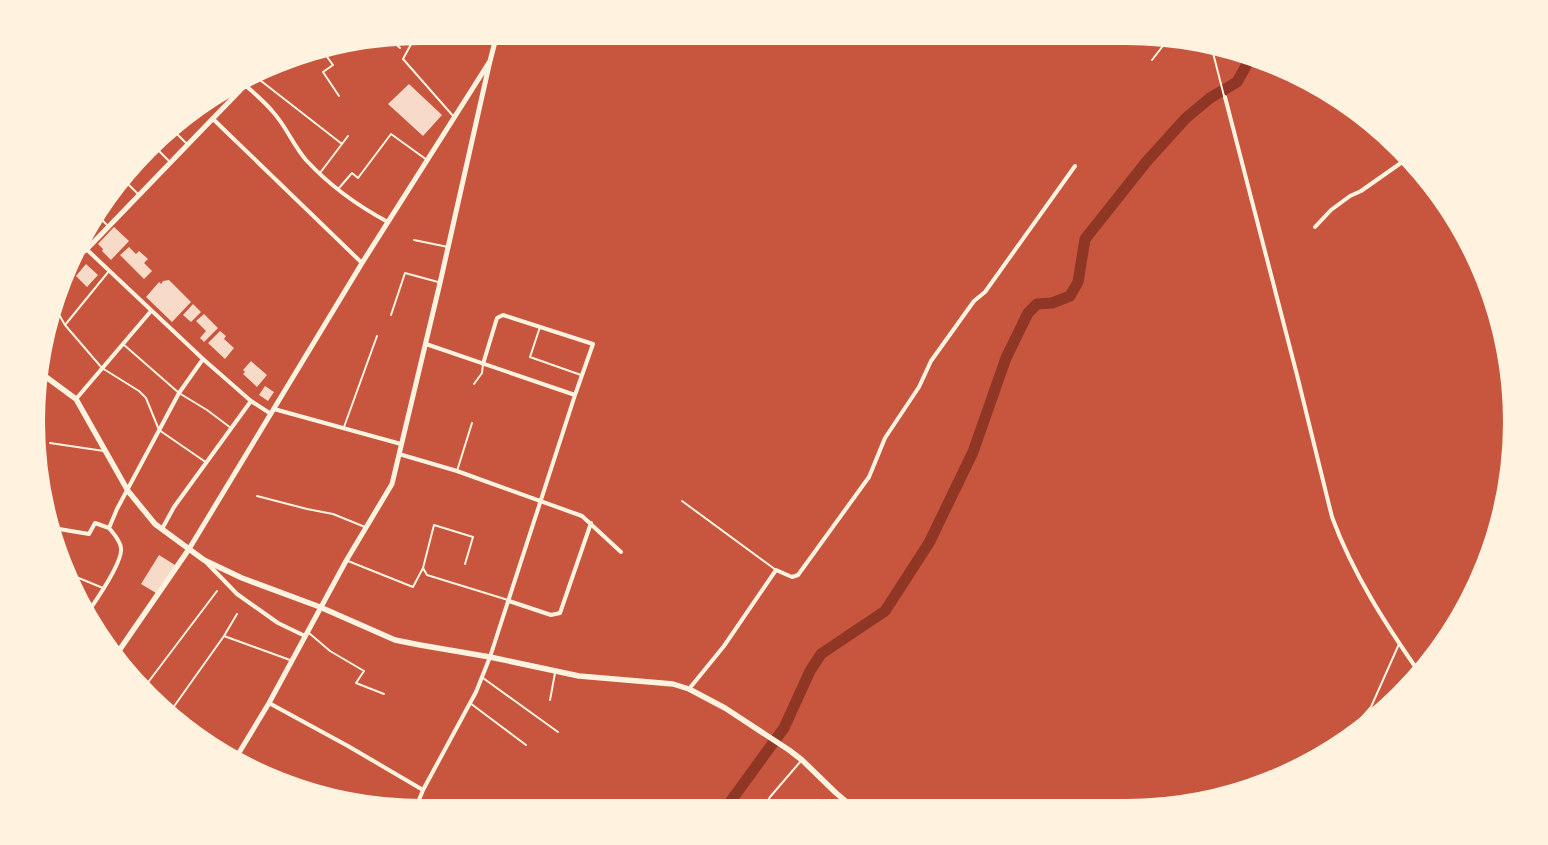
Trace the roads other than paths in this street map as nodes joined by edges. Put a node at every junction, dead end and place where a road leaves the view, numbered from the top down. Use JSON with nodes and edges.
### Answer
{"nodes":[{"id":1,"x":412,"y":42,"type":"edge"},
{"id":2,"x":495,"y":42,"type":"edge"},
{"id":3,"x":395,"y":43,"type":"edge"},
{"id":4,"x":1164,"y":45,"type":"edge"},
{"id":5,"x":400,"y":48,"type":"dead end"},
{"id":6,"x":1213,"y":53,"type":"edge"},
{"id":7,"x":325,"y":55,"type":"edge"},
{"id":8,"x":1152,"y":60,"type":"dead end"},
{"id":9,"x":490,"y":61,"type":"junction"},
{"id":10,"x":260,"y":79,"type":"edge"},
{"id":11,"x":246,"y":85,"type":"edge"},
{"id":12,"x":244,"y":87,"type":"edge"},
{"id":13,"x":339,"y":96,"type":"dead end"},
{"id":14,"x":1225,"y":97,"type":"joint"},
{"id":15,"x":454,"y":116,"type":"junction"},
{"id":16,"x":213,"y":119,"type":"junction"},
{"id":17,"x":176,"y":133,"type":"edge"},
{"id":18,"x":348,"y":136,"type":"dead end"},
{"id":19,"x":342,"y":144,"type":"junction"},
{"id":20,"x":188,"y":145,"type":"junction"},
{"id":21,"x":158,"y":150,"type":"edge"},
{"id":22,"x":427,"y":160,"type":"junction"},
{"id":23,"x":1402,"y":162,"type":"edge"},
{"id":24,"x":170,"y":163,"type":"junction"},
{"id":25,"x":1075,"y":166,"type":"dead end"},
{"id":26,"x":320,"y":173,"type":"junction"},
{"id":27,"x":127,"y":183,"type":"edge"},
{"id":28,"x":337,"y":190,"type":"junction"},
{"id":29,"x":139,"y":195,"type":"junction"},
{"id":30,"x":101,"y":219,"type":"edge"},
{"id":31,"x":388,"y":222,"type":"junction"},
{"id":32,"x":108,"y":226,"type":"junction"},
{"id":33,"x":1315,"y":227,"type":"dead end"},
{"id":34,"x":414,"y":240,"type":"dead end"},
{"id":35,"x":87,"y":245,"type":"edge"},
{"id":36,"x":448,"y":247,"type":"junction"},
{"id":37,"x":85,"y":248,"type":"edge"},
{"id":38,"x":362,"y":263,"type":"junction"},
{"id":39,"x":109,"y":271,"type":"junction"},
{"id":40,"x":440,"y":283,"type":"junction"},
{"id":41,"x":151,"y":311,"type":"junction"},
{"id":42,"x":58,"y":314,"type":"edge"},
{"id":43,"x":391,"y":315,"type":"dead end"},
{"id":44,"x":65,"y":325,"type":"junction"},
{"id":45,"x":540,"y":327,"type":"junction"},
{"id":46,"x":377,"y":336,"type":"dead end"},
{"id":47,"x":123,"y":344,"type":"junction"},
{"id":48,"x":426,"y":344,"type":"junction"},
{"id":49,"x":203,"y":359,"type":"junction"},
{"id":50,"x":483,"y":364,"type":"junction"},
{"id":51,"x":102,"y":368,"type":"junction"},
{"id":52,"x":583,"y":376,"type":"junction"},
{"id":53,"x":46,"y":377,"type":"edge"},
{"id":54,"x":474,"y":384,"type":"dead end"},
{"id":55,"x":179,"y":394,"type":"junction"},
{"id":56,"x":575,"y":395,"type":"junction"},
{"id":57,"x":76,"y":399,"type":"junction"},
{"id":58,"x":251,"y":401,"type":"junction"},
{"id":59,"x":272,"y":411,"type":"junction"},
{"id":60,"x":472,"y":423,"type":"dead end"},
{"id":61,"x":344,"y":427,"type":"junction"},
{"id":62,"x":231,"y":428,"type":"junction"},
{"id":63,"x":159,"y":430,"type":"junction"},
{"id":64,"x":50,"y":443,"type":"dead end"},
{"id":65,"x":401,"y":444,"type":"junction"},
{"id":66,"x":106,"y":451,"type":"junction"},
{"id":67,"x":399,"y":454,"type":"junction"},
{"id":68,"x":207,"y":463,"type":"junction"},
{"id":69,"x":457,"y":471,"type":"junction"},
{"id":70,"x":128,"y":491,"type":"junction"},
{"id":71,"x":257,"y":496,"type":"dead end"},
{"id":72,"x":541,"y":501,"type":"junction"},
{"id":73,"x":682,"y":501,"type":"dead end"},
{"id":74,"x":591,"y":523,"type":"junction"},
{"id":75,"x":109,"y":528,"type":"junction"},
{"id":76,"x":366,"y":528,"type":"junction"},
{"id":77,"x":58,"y":529,"type":"edge"},
{"id":78,"x":162,"y":529,"type":"junction"},
{"id":79,"x":189,"y":549,"type":"junction"},
{"id":80,"x":621,"y":552,"type":"dead end"},
{"id":81,"x":204,"y":560,"type":"junction"},
{"id":82,"x":346,"y":560,"type":"junction"},
{"id":83,"x":465,"y":564,"type":"dead end"},
{"id":84,"x":423,"y":568,"type":"junction"},
{"id":85,"x":776,"y":570,"type":"junction"},
{"id":86,"x":75,"y":576,"type":"edge"},
{"id":87,"x":104,"y":588,"type":"junction"},
{"id":88,"x":217,"y":591,"type":"dead end"},
{"id":89,"x":509,"y":601,"type":"junction"},
{"id":90,"x":320,"y":607,"type":"junction"},
{"id":91,"x":91,"y":608,"type":"edge"},
{"id":92,"x":237,"y":614,"type":"dead end"},
{"id":93,"x":306,"y":634,"type":"junction"},
{"id":94,"x":224,"y":636,"type":"junction"},
{"id":95,"x":1399,"y":644,"type":"junction"},
{"id":96,"x":119,"y":651,"type":"edge"},
{"id":97,"x":490,"y":656,"type":"junction"},
{"id":98,"x":292,"y":660,"type":"junction"},
{"id":99,"x":1416,"y":667,"type":"edge"},
{"id":100,"x":555,"y":670,"type":"junction"},
{"id":101,"x":482,"y":677,"type":"junction"},
{"id":102,"x":147,"y":684,"type":"edge"},
{"id":103,"x":688,"y":689,"type":"junction"},
{"id":104,"x":384,"y":694,"type":"dead end"},
{"id":105,"x":550,"y":700,"type":"dead end"},
{"id":106,"x":269,"y":703,"type":"junction"},
{"id":107,"x":470,"y":703,"type":"junction"},
{"id":108,"x":173,"y":708,"type":"edge"},
{"id":109,"x":1355,"y":725,"type":"edge"},
{"id":110,"x":558,"y":732,"type":"dead end"},
{"id":111,"x":526,"y":745,"type":"dead end"},
{"id":112,"x":238,"y":755,"type":"edge"},
{"id":113,"x":802,"y":760,"type":"junction"},
{"id":114,"x":423,"y":790,"type":"junction"},
{"id":115,"x":418,"y":802,"type":"edge"},
{"id":116,"x":767,"y":802,"type":"edge"},
{"id":117,"x":846,"y":802,"type":"edge"}],
"edges":[{"from":1,"to":15,"type":"lane"},
{"from":2,"to":9,"type":"street"},
{"from":3,"to":5,"type":"lane"},
{"from":4,"to":8,"type":"lane"},
{"from":6,"to":14,"type":"lane"},
{"from":7,"to":13,"type":"lane"},
{"from":9,"to":15,"type":"street"},
{"from":9,"to":36,"type":"street"},
{"from":10,"to":19,"type":"lane"},
{"from":11,"to":26,"type":"street"},
{"from":12,"to":16,"type":"street"},
{"from":14,"to":95,"type":"street"},
{"from":15,"to":22,"type":"street"},
{"from":16,"to":20,"type":"street"},
{"from":16,"to":38,"type":"street"},
{"from":17,"to":20,"type":"lane"},
{"from":18,"to":19,"type":"lane"},
{"from":19,"to":26,"type":"lane"},
{"from":20,"to":24,"type":"street"},
{"from":21,"to":24,"type":"lane"},
{"from":22,"to":28,"type":"lane"},
{"from":22,"to":31,"type":"street"},
{"from":23,"to":33,"type":"street"},
{"from":24,"to":29,"type":"street"},
{"from":25,"to":85,"type":"street"},
{"from":26,"to":28,"type":"street"},
{"from":27,"to":29,"type":"lane"},
{"from":28,"to":31,"type":"street"},
{"from":29,"to":32,"type":"street"},
{"from":30,"to":32,"type":"lane"},
{"from":31,"to":38,"type":"street"},
{"from":32,"to":35,"type":"street"},
{"from":34,"to":36,"type":"lane"},
{"from":36,"to":40,"type":"street"},
{"from":37,"to":39,"type":"street"},
{"from":38,"to":59,"type":"street"},
{"from":39,"to":41,"type":"street"},
{"from":39,"to":44,"type":"lane"},
{"from":40,"to":43,"type":"lane"},
{"from":40,"to":48,"type":"street"},
{"from":41,"to":47,"type":"street"},
{"from":41,"to":49,"type":"street"},
{"from":42,"to":44,"type":"lane"},
{"from":44,"to":51,"type":"lane"},
{"from":45,"to":50,"type":"street"},
{"from":45,"to":52,"type":"lane"},
{"from":45,"to":52,"type":"street"},
{"from":46,"to":61,"type":"lane"},
{"from":47,"to":51,"type":"street"},
{"from":47,"to":55,"type":"lane"},
{"from":48,"to":50,"type":"street"},
{"from":48,"to":65,"type":"street"},
{"from":49,"to":55,"type":"street"},
{"from":49,"to":58,"type":"street"},
{"from":50,"to":54,"type":"lane"},
{"from":50,"to":56,"type":"street"},
{"from":51,"to":57,"type":"street"},
{"from":51,"to":63,"type":"lane"},
{"from":52,"to":56,"type":"street"},
{"from":53,"to":57,"type":"main road"},
{"from":55,"to":62,"type":"lane"},
{"from":55,"to":63,"type":"street"},
{"from":56,"to":72,"type":"street"},
{"from":57,"to":66,"type":"main road"},
{"from":58,"to":59,"type":"street"},
{"from":58,"to":62,"type":"street"},
{"from":59,"to":61,"type":"street"},
{"from":59,"to":79,"type":"street"},
{"from":60,"to":69,"type":"lane"},
{"from":61,"to":65,"type":"street"},
{"from":62,"to":68,"type":"street"},
{"from":63,"to":68,"type":"lane"},
{"from":63,"to":70,"type":"street"},
{"from":64,"to":66,"type":"lane"},
{"from":65,"to":67,"type":"street"},
{"from":66,"to":70,"type":"main road"},
{"from":67,"to":69,"type":"street"},
{"from":67,"to":76,"type":"street"},
{"from":68,"to":78,"type":"street"},
{"from":69,"to":72,"type":"street"},
{"from":70,"to":75,"type":"street"},
{"from":70,"to":78,"type":"main road"},
{"from":71,"to":76,"type":"lane"},
{"from":72,"to":74,"type":"street"},
{"from":72,"to":89,"type":"street"},
{"from":73,"to":85,"type":"lane"},
{"from":74,"to":80,"type":"street"},
{"from":74,"to":89,"type":"street"},
{"from":75,"to":77,"type":"street"},
{"from":75,"to":87,"type":"street"},
{"from":76,"to":82,"type":"street"},
{"from":78,"to":79,"type":"main road"},
{"from":79,"to":81,"type":"main road"},
{"from":79,"to":96,"type":"main road"},
{"from":81,"to":90,"type":"main road"},
{"from":81,"to":93,"type":"street"},
{"from":82,"to":84,"type":"lane"},
{"from":82,"to":90,"type":"street"},
{"from":83,"to":84,"type":"lane"},
{"from":84,"to":89,"type":"lane"},
{"from":85,"to":103,"type":"street"},
{"from":86,"to":87,"type":"lane"},
{"from":87,"to":91,"type":"street"},
{"from":88,"to":102,"type":"lane"},
{"from":89,"to":97,"type":"street"},
{"from":90,"to":93,"type":"street"},
{"from":90,"to":97,"type":"main road"},
{"from":92,"to":94,"type":"lane"},
{"from":93,"to":98,"type":"street"},
{"from":93,"to":104,"type":"lane"},
{"from":94,"to":98,"type":"lane"},
{"from":94,"to":108,"type":"lane"},
{"from":95,"to":99,"type":"street"},
{"from":95,"to":109,"type":"lane"},
{"from":97,"to":100,"type":"main road"},
{"from":97,"to":101,"type":"street"},
{"from":98,"to":106,"type":"street"},
{"from":100,"to":103,"type":"main road"},
{"from":100,"to":105,"type":"lane"},
{"from":101,"to":107,"type":"street"},
{"from":101,"to":110,"type":"lane"},
{"from":103,"to":113,"type":"main road"},
{"from":106,"to":112,"type":"street"},
{"from":106,"to":114,"type":"street"},
{"from":107,"to":111,"type":"lane"},
{"from":107,"to":114,"type":"street"},
{"from":113,"to":116,"type":"lane"},
{"from":113,"to":117,"type":"main road"},
{"from":114,"to":115,"type":"street"}]}
